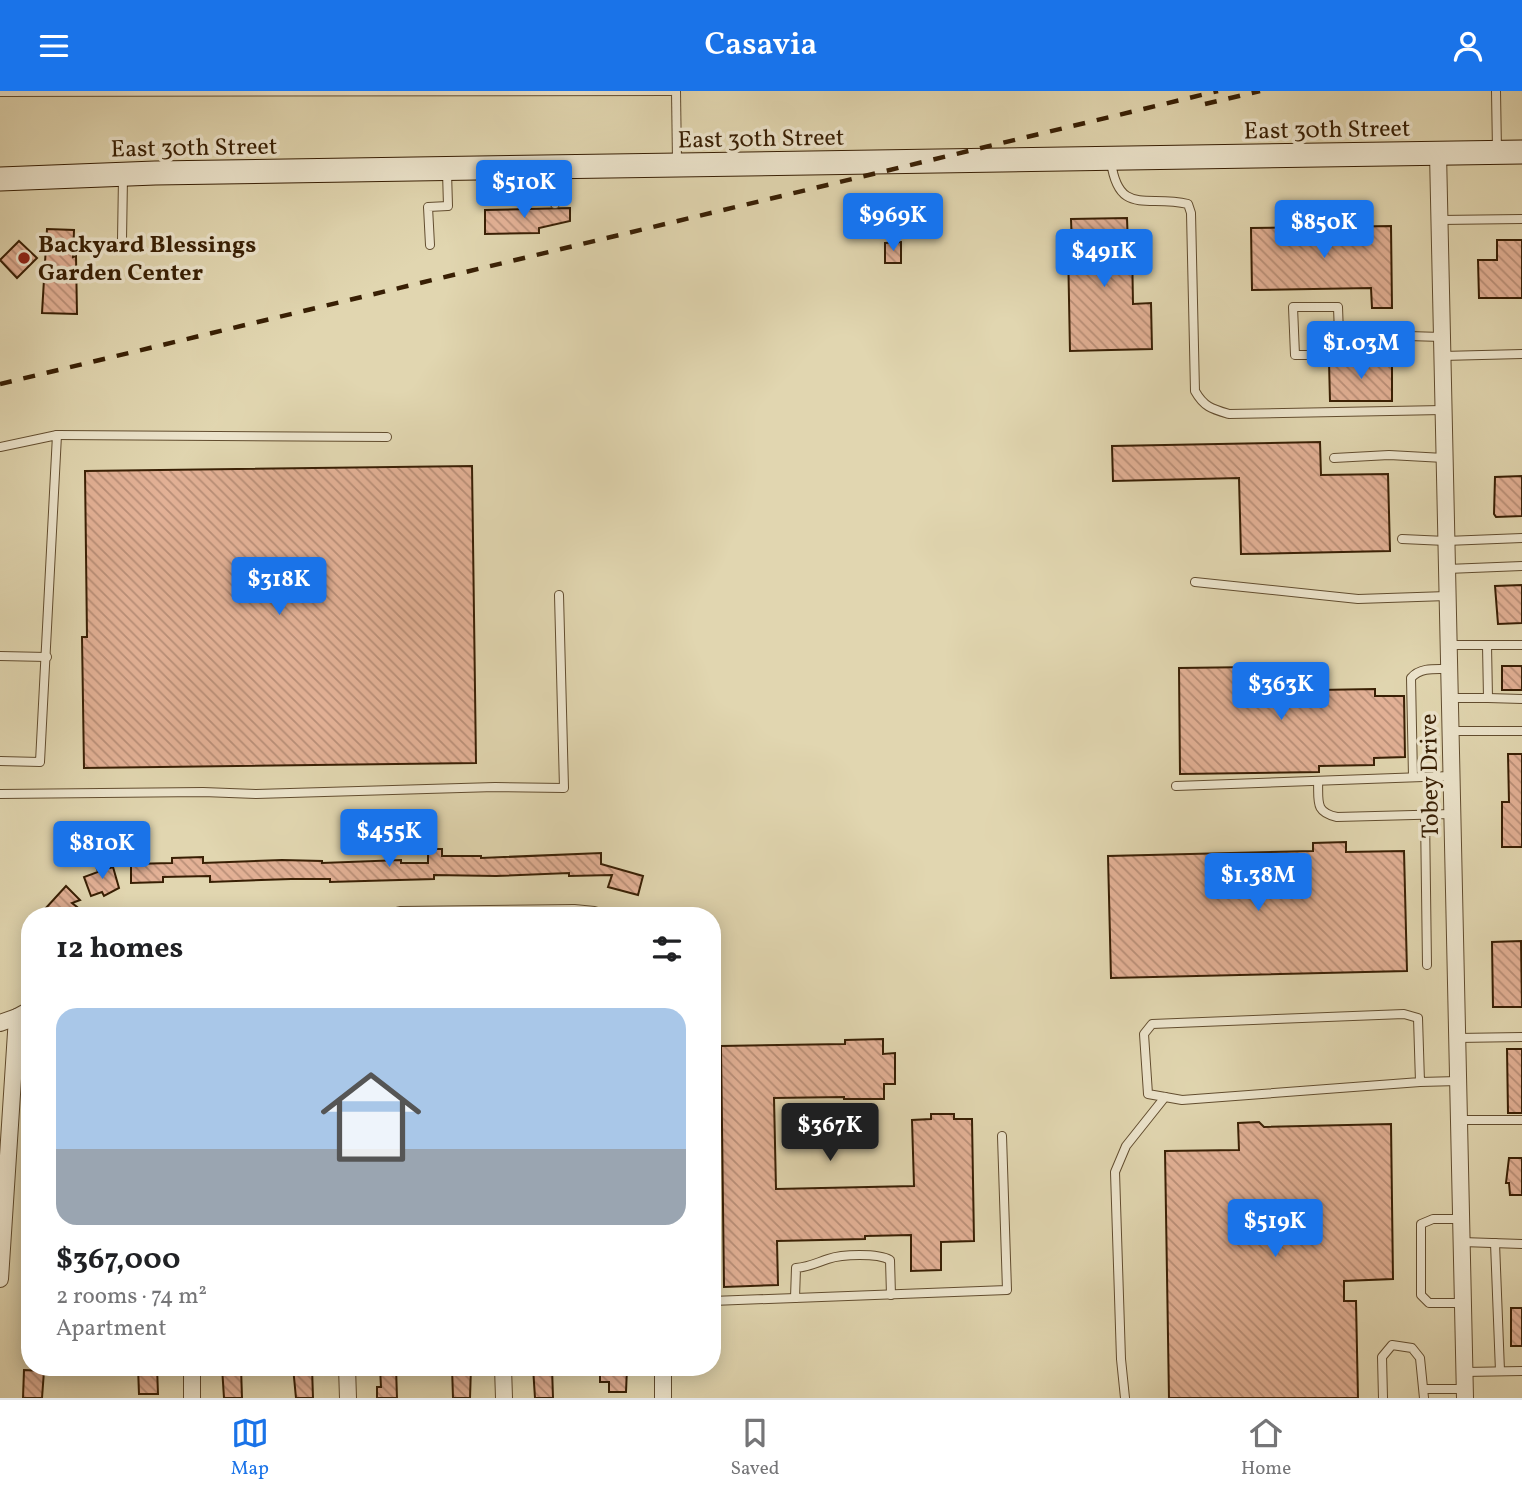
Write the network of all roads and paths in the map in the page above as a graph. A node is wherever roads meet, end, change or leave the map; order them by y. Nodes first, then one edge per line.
1 (606, 91) edge
2 (673, 91) edge
3 (1496, 91) edge
4 (0, 92) edge
5 (1497, 152) junction
6 (1522, 152) edge
7 (1438, 153) junction
8 (1110, 159) junction
9 (677, 166) junction
10 (554, 168) junction
11 (447, 169) junction
12 (123, 174) junction
13 (0, 179) edge
14 (555, 204) dead end
15 (1522, 219) edge
16 (1439, 220) junction
17 (122, 240) dead end
18 (430, 245) dead end
19 (1339, 334) junction
20 (1442, 337) junction
21 (1522, 354) edge
22 (1442, 356) junction
23 (1443, 410) junction
24 (57, 435) junction
25 (387, 437) dead end
26 (0, 447) edge
27 (1335, 458) dead end
28 (1444, 458) junction
29 (1522, 538) edge
30 (1402, 539) dead end
31 (1446, 541) junction
32 (1522, 566) edge
33 (1447, 569) junction
34 (1195, 582) dead end
35 (559, 595) dead end
36 (1447, 596) junction
37 (1448, 645) junction
38 (1487, 645) junction
39 (1522, 645) edge
40 (0, 656) edge
41 (47, 657) junction
42 (1449, 669) junction
43 (1450, 698) junction
44 (1488, 698) junction
45 (1522, 698) edge
46 (1450, 731) junction
47 (1522, 731) edge
48 (0, 761) edge
49 (1451, 776) junction
50 (1413, 777) junction
51 (1318, 781) junction
52 (1176, 786) dead end
53 (0, 794) edge
54 (1452, 814) junction
55 (1425, 815) junction
56 (1427, 965) dead end
57 (21, 1015) edge
58 (0, 1023) edge
59 (21, 1037) edge
60 (1522, 1037) edge
61 (1457, 1038) junction
62 (1458, 1081) junction
63 (1420, 1082) junction
64 (1165, 1097) junction
65 (1459, 1120) junction
66 (1522, 1120) edge
67 (1002, 1136) dead end
68 (1461, 1219) junction
69 (1462, 1241) junction
70 (1495, 1243) junction
71 (1522, 1244) edge
72 (0, 1279) edge
73 (891, 1295) junction
74 (795, 1298) junction
75 (721, 1301) edge
76 (1462, 1303) junction
77 (1500, 1371) junction
78 (1522, 1371) edge
79 (1464, 1372) junction
80 (192, 1376) edge
81 (347, 1376) edge
82 (503, 1376) edge
83 (663, 1376) edge
84 (1465, 1393) edge
85 (1424, 1394) edge
86 (192, 1398) edge
87 (348, 1398) edge
88 (504, 1398) edge
89 (663, 1398) edge
90 (1125, 1398) edge
91 (1382, 1398) edge

1 - 2 lane
1 - 4 lane
2 - 9 lane
3 - 5 lane
5 - 6 main road, East 30th Street
5 - 7 main road, East 30th Street
7 - 8 main road, East 30th Street
7 - 16 street, Tobey Drive
8 - 9 main road, East 30th Street
8 - 23 lane
9 - 10 main road, East 30th Street
10 - 11 main road, East 30th Street
10 - 14 lane
11 - 12 main road, East 30th Street
11 - 18 lane
12 - 13 main road, East 30th Street
12 - 17 lane
15 - 16 lane
16 - 20 street, Tobey Drive
19 - 19 lane
19 - 20 lane
20 - 22 street, Tobey Drive
21 - 22 lane
22 - 23 street, Tobey Drive
23 - 28 street, Tobey Drive
24 - 25 lane
24 - 26 lane
24 - 41 lane
27 - 28 lane
28 - 31 street, Tobey Drive
29 - 31 lane
30 - 31 lane
31 - 33 street, Tobey Drive
32 - 33 lane
33 - 36 street, Tobey Drive
34 - 36 lane
35 - 53 lane
36 - 37 street, Tobey Drive
37 - 38 lane
37 - 42 street, Tobey Drive
38 - 39 lane
38 - 44 lane
40 - 41 lane
41 - 48 lane
42 - 43 street, Tobey Drive
42 - 50 lane
43 - 44 lane
43 - 46 street, Tobey Drive
44 - 45 lane
46 - 47 lane
46 - 49 street, Tobey Drive
49 - 50 lane
49 - 54 street, Tobey Drive
50 - 51 lane
51 - 52 lane
51 - 55 lane
54 - 55 lane
54 - 61 street, Tobey Drive
55 - 56 lane
57 - 58 street
59 - 72 street
60 - 61 lane
61 - 62 street, Tobey Drive
62 - 63 lane
62 - 65 street, Tobey Drive
63 - 64 lane
63 - 64 lane
64 - 90 lane
65 - 66 lane
65 - 68 street, Tobey Drive
67 - 73 lane
68 - 69 street, Tobey Drive
68 - 76 lane
69 - 70 lane
69 - 76 street, Tobey Drive
70 - 71 lane
70 - 77 lane
73 - 74 lane
73 - 74 lane
74 - 75 lane
76 - 79 street, Tobey Drive
77 - 78 lane
77 - 79 lane
79 - 84 street, Tobey Drive
80 - 86 street
81 - 87 street
82 - 88 street
83 - 89 street
84 - 85 lane
85 - 91 lane

